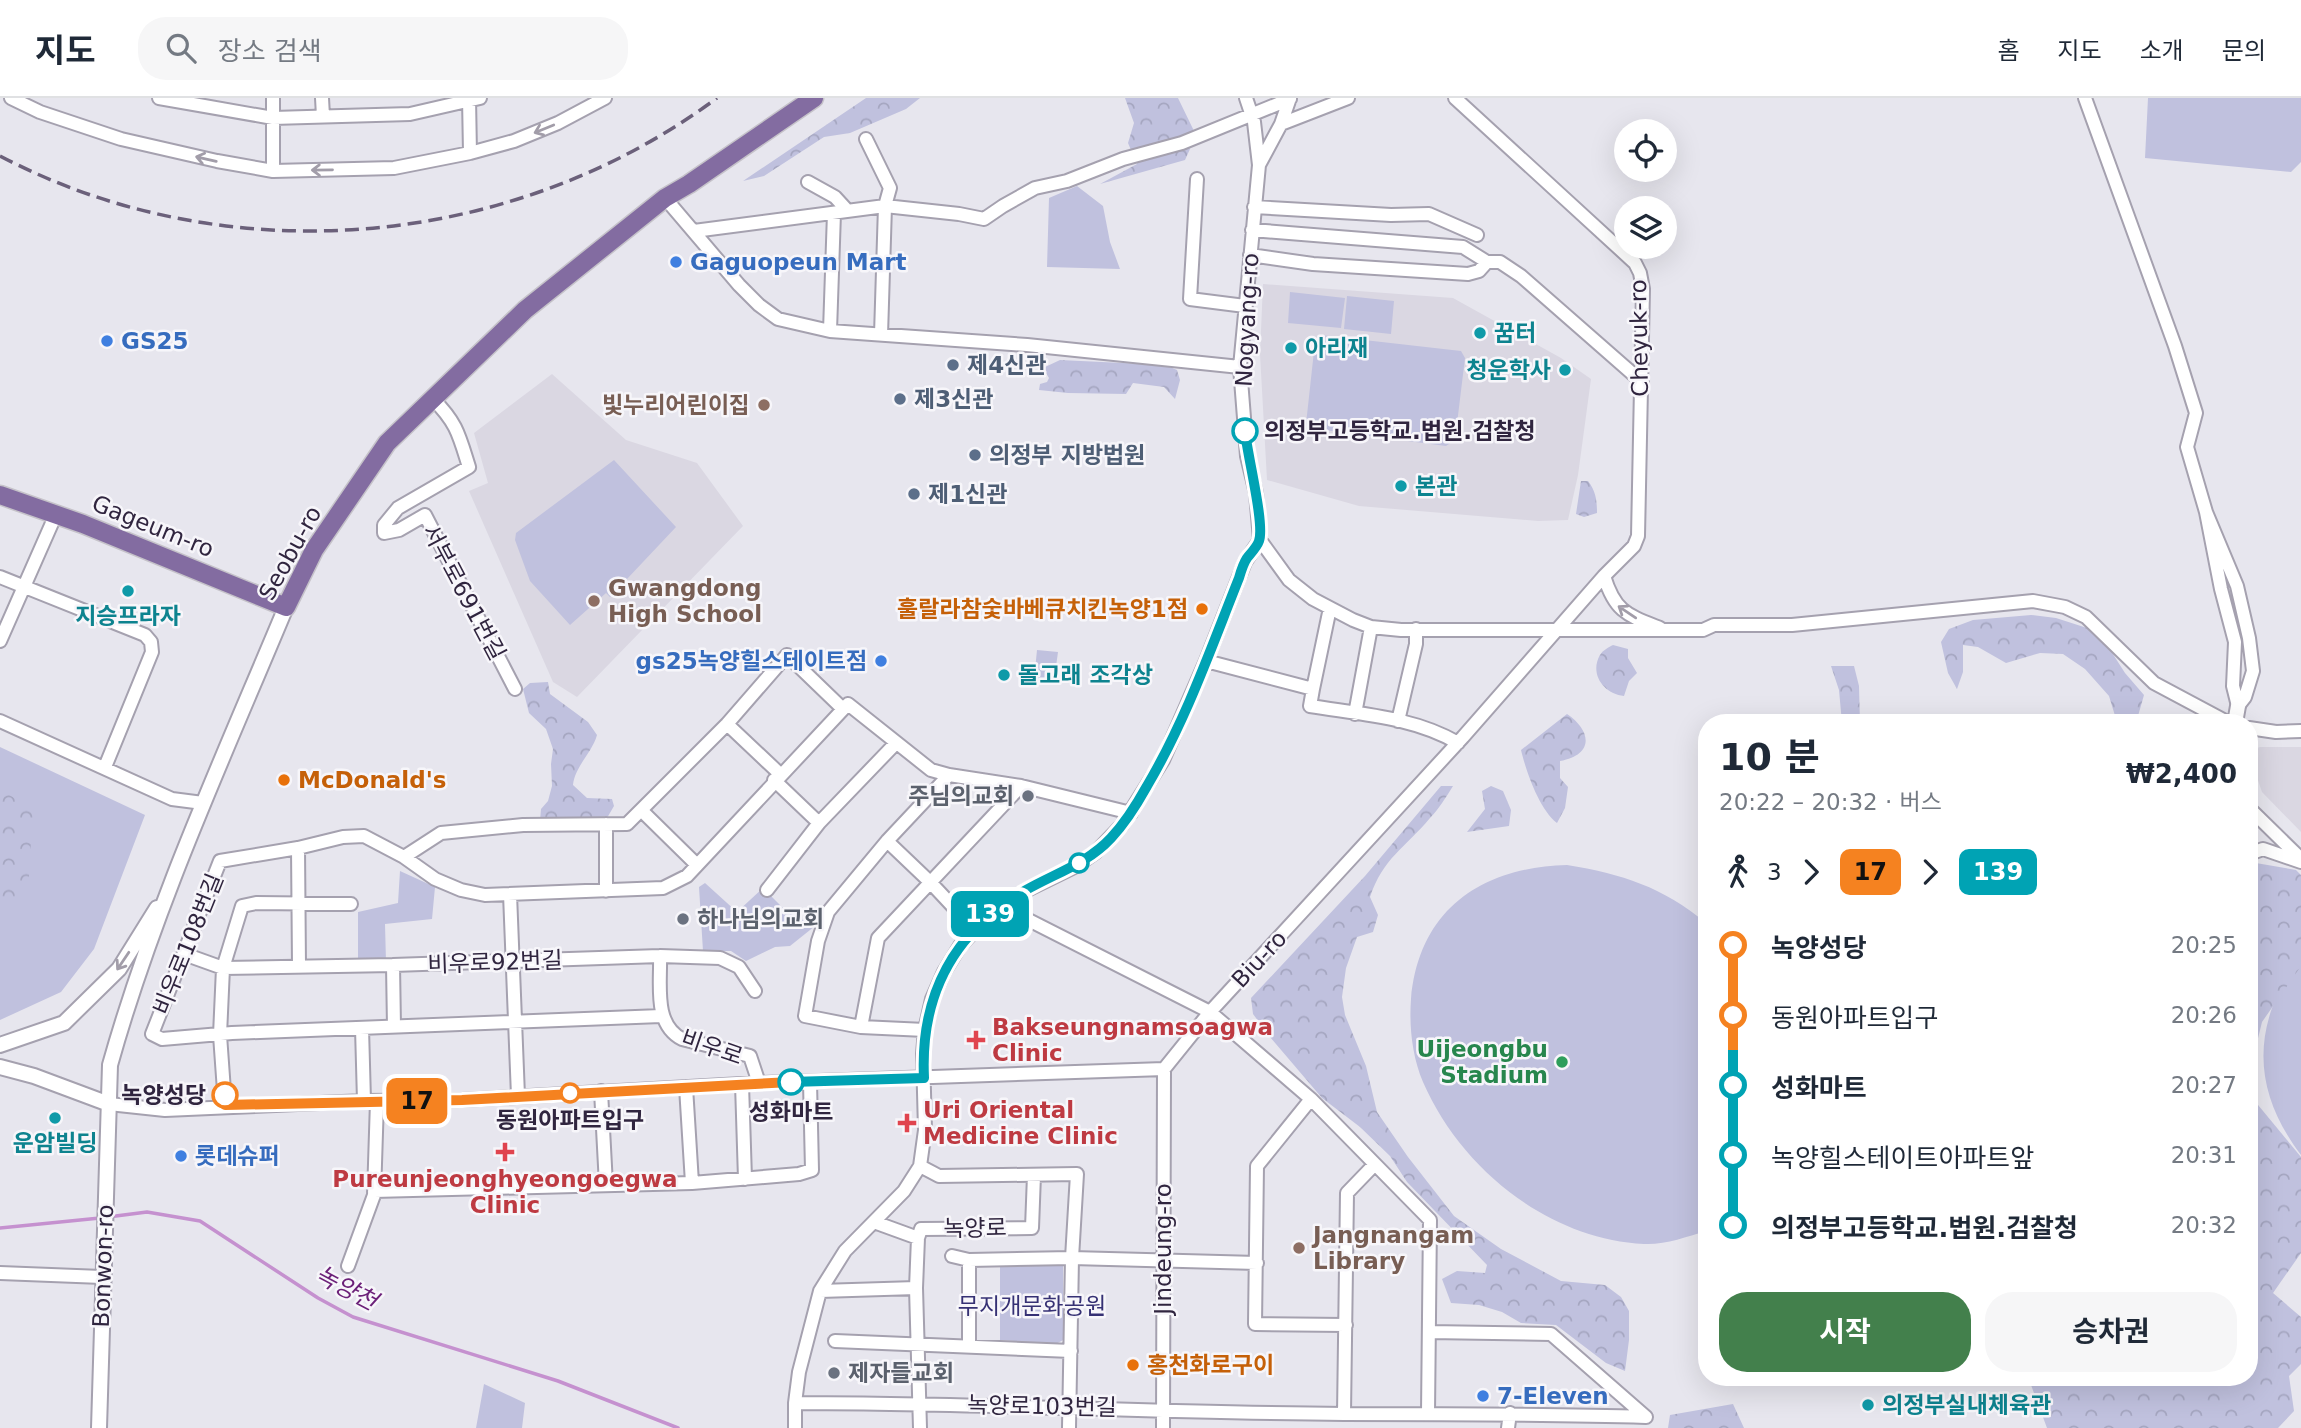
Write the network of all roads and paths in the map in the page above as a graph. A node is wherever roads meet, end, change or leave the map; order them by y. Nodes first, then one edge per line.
1 (11, 98) edge
2 (40, 98) edge
3 (159, 98) edge
4 (273, 98) edge
5 (322, 98) edge
6 (605, 98) edge
7 (814, 98) edge
8 (1246, 98) edge
9 (1290, 98) edge
10 (1348, 98) edge
11 (1455, 98) edge
12 (2085, 98) edge
13 (473, 99) edge
14 (40, 112) junction
15 (1252, 115) junction
16 (323, 116) junction
17 (273, 118) junction
18 (1281, 124) junction
19 (866, 139) dead end
20 (470, 153) junction
21 (1259, 165) junction
22 (273, 171) junction
23 (1197, 179) dead end
24 (808, 182) dead end
25 (665, 198) junction
26 (885, 206) junction
27 (1254, 207) junction
28 (840, 211) junction
29 (1252, 230) junction
30 (694, 231) junction
31 (1477, 235) dead end
32 (1250, 256) junction
33 (1487, 262) junction
34 (1245, 306) junction
35 (830, 331) junction
36 (881, 335) junction
37 (1240, 367) junction
38 (1642, 383) junction
39 (433, 399) junction
40 (0, 495) edge
41 (2206, 512) junction
42 (56, 514) junction
43 (1260, 540) junction
44 (1604, 576) junction
45 (0, 577) edge
46 (24, 586) junction
47 (286, 607) junction
48 (1330, 608) junction
49 (1371, 627) junction
50 (1416, 629) junction
51 (1559, 629) junction
52 (1666, 631) junction
53 (0, 641) edge
54 (1206, 662) junction
55 (515, 689) dead end
56 (1313, 689) junction
57 (2238, 706) junction
58 (843, 709) junction
59 (1355, 714) junction
60 (2212, 714) edge
61 (2237, 714) edge
62 (0, 721) edge
63 (1398, 721) junction
64 (727, 724) junction
65 (2258, 729) edge
66 (2301, 730) edge
67 (1458, 743) junction
68 (895, 744) junction
69 (105, 767) junction
70 (949, 775) junction
71 (777, 777) junction
72 (1021, 786) junction
73 (203, 803) junction
74 (641, 810) junction
75 (1131, 813) junction
76 (2258, 817) edge
77 (819, 823) junction
78 (606, 824) junction
79 (887, 841) junction
80 (298, 848) junction
81 (2258, 851) edge
82 (404, 857) junction
83 (2301, 860) edge
84 (697, 864) junction
85 (930, 882) junction
86 (173, 883) junction
87 (767, 890) dead end
88 (606, 891) junction
89 (510, 894) junction
90 (299, 904) junction
91 (351, 904) dead end
92 (1001, 906) junction
93 (974, 929) junction
94 (184, 954) junction
95 (660, 956) junction
96 (512, 961) junction
97 (393, 965) junction
98 (299, 966) junction
99 (223, 968) junction
100 (755, 991) dead end
101 (1210, 1012) junction
102 (661, 1016) junction
103 (514, 1021) junction
104 (394, 1027) junction
105 (861, 1027) junction
106 (362, 1028) junction
107 (925, 1030) junction
108 (220, 1035) junction
109 (0, 1045) edge
110 (0, 1067) edge
111 (1164, 1069) junction
112 (924, 1078) junction
113 (810, 1082) junction
114 (759, 1083) junction
115 (742, 1084) junction
116 (686, 1087) junction
117 (601, 1091) junction
118 (518, 1096) junction
119 (1311, 1099) junction
120 (370, 1101) junction
121 (109, 1104) junction
122 (225, 1105) junction
123 (1374, 1165) junction
124 (920, 1166) junction
125 (1034, 1175) junction
126 (745, 1179) junction
127 (692, 1183) junction
128 (606, 1185) junction
129 (374, 1188) junction
130 (874, 1222) junction
131 (918, 1238) junction
132 (952, 1256) dead end
133 (1072, 1258) junction
134 (969, 1260) junction
135 (1163, 1262) junction
136 (1257, 1263) junction
137 (348, 1266) dead end
138 (0, 1273) edge
139 (102, 1277) junction
140 (916, 1288) junction
141 (820, 1291) junction
142 (1346, 1325) junction
143 (1429, 1332) junction
144 (835, 1341) dead end
145 (919, 1346) junction
146 (969, 1348) junction
147 (1071, 1351) junction
148 (795, 1403) junction
149 (920, 1403) junction
150 (1070, 1407) junction
151 (1164, 1409) junction
152 (1429, 1413) junction
153 (1510, 1413) junction
154 (1344, 1414) junction
155 (99, 1428) edge
156 (795, 1428) edge
157 (920, 1428) edge
158 (1069, 1428) edge
159 (1163, 1428) edge
160 (1508, 1428) edge

1 - 14 street
2 - 14 street
3 - 17 street
4 - 17 street
5 - 16 street
6 -> 20 street
7 - 25 main road, Seobu-ro
8 - 15 street, Nogyang-ro
9 - 15 street
9 - 18 street
10 - 18 street
11 - 38 street, Cheyuk-ro
12 - 41 street
13 - 16 street
13 - 20 street
22 -> 14 street
15 - 21 street, Nogyang-ro
15 - 26 street
16 - 17 street
17 - 22 street
18 - 21 street
19 - 26 street
20 -> 22 street
21 - 27 street, Nogyang-ro
23 - 34 street
24 - 28 street
25 - 30 street
25 - 39 main road, Seobu-ro
26 - 28 street
26 - 36 street
27 - 29 street, Nogyang-ro
27 - 31 street
28 - 30 street
28 - 35 street
29 - 32 street, Nogyang-ro
29 - 33 street
30 - 35 street
32 - 33 street
32 - 34 street, Nogyang-ro
33 - 38 street
34 - 37 street, Nogyang-ro
35 - 36 street
36 - 37 street
37 - 43 street, Nogyang-ro
38 - 44 street, Cheyuk-ro
39 - 47 main road, Seobu-ro
39 - 55 street, 서부로691번길
40 - 42 main road, Gageum-ro
41 - 57 street
41 - 57 street
42 - 46 street
42 - 47 main road, Gageum-ro
43 - 48 street
43 - 54 street
44 - 51 street, Cheyuk-ro
52 -> 44 street
45 - 46 street
46 - 53 street
46 - 69 street
47 - 73 street, Seobu-ro
48 - 49 street
48 - 56 street
49 - 50 street
49 - 59 street
50 - 51 street
50 - 63 street
51 - 52 street
51 - 67 street, Biu-ro
52 - 60 street
54 - 56 street
54 - 75 street
56 - 59 street
57 - 61 street
58 - 64 street
58 - 68 street
58 - 71 street, 비우로108번길
59 - 63 street
62 - 69 street
63 - 67 street
64 - 71 street
64 - 74 street
65 - 66 street
67 - 101 street, Biu-ro
68 - 70 street
68 - 77 street
69 - 73 street
70 - 72 street
70 - 79 street
71 - 77 street
71 - 84 street, 비우로108번길
72 - 75 street
72 - 85 street
73 - 86 street, Seobu-ro
74 - 78 street
74 - 84 street
75 - 92 street
76 - 83 street
77 - 87 street
78 - 82 street
78 - 88 street
79 - 85 street
79 - 105 street
80 - 82 street, 비우로108번길
80 - 90 street
80 - 94 street, 비우로108번길
81 - 83 street
82 - 89 street, 비우로108번길
84 - 88 street, 비우로108번길
85 - 93 street
85 - 105 street
86 -> 109 street
86 - 121 street, Seobu-ro
88 - 89 street, 비우로108번길
89 - 96 street
90 - 91 street, 비우로108번길
90 - 98 street
90 - 99 street, 비우로108번길
92 - 93 street
92 - 101 street
93 - 107 street
94 - 99 street
94 - 108 street, 비우로108번길
95 - 96 street, 비우로92번길
95 - 100 street
95 - 102 street, 비우로
96 - 97 street, 비우로92번길
96 - 103 street
97 - 98 street, 비우로92번길
97 - 104 street
98 - 99 street, 비우로92번길
99 - 108 street, 비우로108번길
101 - 111 street, Biu-ro
101 - 119 street
102 - 103 street
102 - 114 street, 비우로
103 - 104 street
103 - 118 street
104 - 106 street
105 - 107 street
106 - 108 street
106 - 120 street
107 - 112 street
108 - 122 street, 비우로108번길
110 - 121 street
111 - 112 street
111 - 135 street, Jindeung-ro
112 - 113 street
112 - 124 street
113 - 114 street
113 - 126 street
114 - 115 street
115 - 116 street
115 - 126 street
116 - 117 street
116 - 127 street
117 - 118 street
117 - 128 street
118 - 120 street
119 - 123 street
119 - 136 street
120 - 122 street
120 - 129 street
121 - 122 street
121 - 139 street, Bonwon-ro
123 - 142 street
123 - 143 street
124 - 125 street
124 - 130 street
125 - 131 street, 녹양로
125 - 133 street
126 - 127 street
127 - 128 street
128 - 129 street
129 - 137 street
130 - 131 street, 녹양로
130 - 141 street
131 - 140 street
132 - 134 street
133 - 134 street
133 - 135 street
133 - 147 street
134 - 146 street
135 - 136 street
135 - 151 street, Jindeung-ro
136 - 142 street
138 - 139 street
139 - 155 street, Bonwon-ro
140 - 141 street
140 - 145 street
141 - 148 street
142 - 154 street
143 - 152 street
143 - 153 street, 녹양로103번길
144 - 145 street
145 - 146 street
145 - 149 street
146 - 147 street
147 - 150 street
148 - 149 street, 녹양로103번길
148 - 156 street
149 - 150 street, 녹양로103번길
149 - 157 street
150 - 151 street, 녹양로103번길
150 - 158 street
151 - 154 street, 녹양로103번길
151 - 159 street, Jindeung-ro
152 - 153 street, 녹양로103번길
152 - 154 street, 녹양로103번길
153 - 160 street

